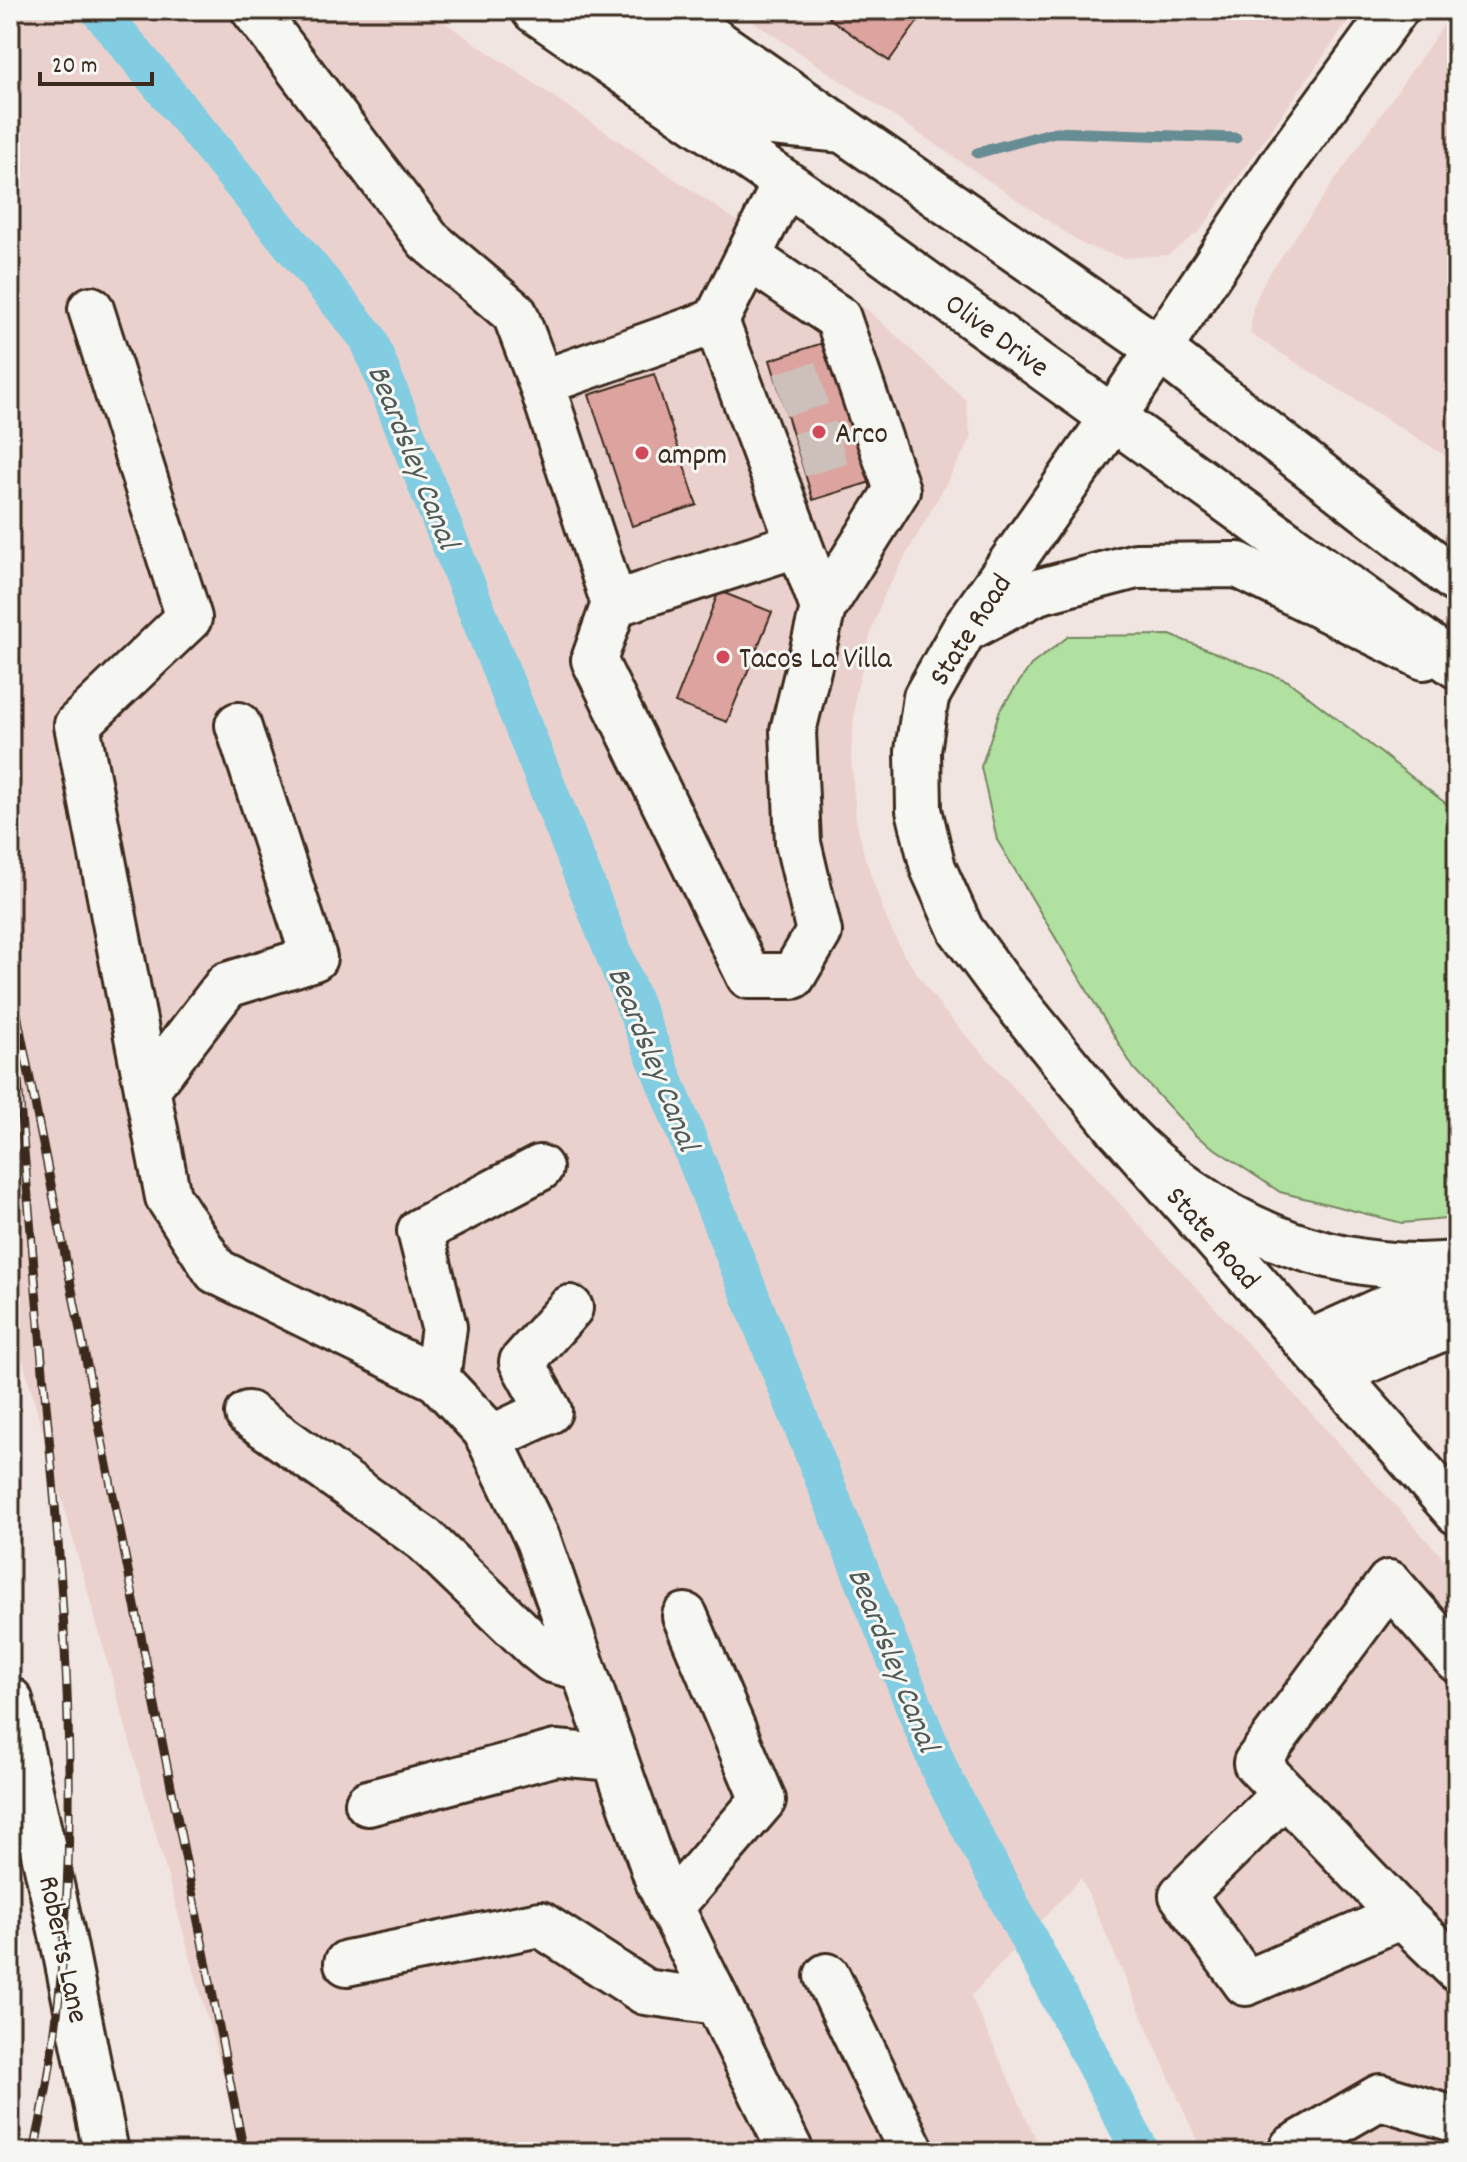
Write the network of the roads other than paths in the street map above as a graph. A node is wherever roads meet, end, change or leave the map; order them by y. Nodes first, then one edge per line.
1 (254, 10) edge
2 (534, 10) edge
3 (607, 10) edge
4 (670, 10) edge
5 (1395, 10) edge
6 (845, 130) junction
7 (785, 183) junction
8 (748, 257) junction
9 (91, 309) dead end
10 (716, 321) junction
11 (1159, 349) junction
12 (541, 383) junction
13 (1112, 419) junction
14 (799, 544) junction
15 (1457, 581) edge
16 (614, 604) junction
17 (823, 608) junction
18 (964, 630) junction
19 (1457, 666) edge
20 (1457, 674) edge
21 (238, 725) dead end
22 (147, 1089) junction
23 (1119, 1129) junction
24 (540, 1168) dead end
25 (1457, 1264) edge
26 (1457, 1276) edge
27 (570, 1308) dead end
28 (1457, 1322) edge
29 (1322, 1358) junction
30 (437, 1379) junction
31 (248, 1414) dead end
32 (489, 1439) junction
33 (1457, 1512) edge
34 (685, 1616) dead end
35 (1457, 1660) edge
36 (583, 1668) junction
37 (10, 1700) edge
38 (16, 1752) edge
39 (615, 1758) junction
40 (1285, 1793) junction
41 (368, 1803) dead end
42 (670, 1908) junction
43 (1402, 1916) junction
44 (1453, 1956) edge
45 (347, 1963) dead end
46 (827, 1976) dead end
47 (717, 2002) junction
48 (1457, 2120) edge
49 (1292, 2148) dead end
50 (106, 2152) edge
51 (788, 2152) edge
52 (912, 2152) edge

1 - 12 main road
2 - 7 main road, Olive Drive
3 - 6 main road
4 - 6 main road
5 - 11 main road, State Road
6 - 11 main road
7 - 8 main road
7 - 13 main road, Olive Drive
8 - 10 main road
8 - 17 main road
9 - 22 main road
10 - 12 main road
10 - 14 main road
11 - 13 main road, State Road
11 - 15 main road
12 - 16 main road
13 - 18 main road, State Road
13 - 19 main road, Olive Drive
14 - 16 main road
14 - 17 main road
16 - 17 main road
18 - 20 main road
18 - 23 main road, State Road
21 - 22 main road
22 - 30 main road
23 - 25 main road
23 - 29 main road, State Road
24 - 30 main road
26 - 29 main road
27 - 32 main road
28 - 29 main road
29 - 33 main road, State Road
30 - 32 main road
31 - 36 main road
32 - 36 main road
34 - 42 main road
35 - 40 main road
36 - 39 main road
37 - 38 main road, Roberts Lane
38 - 50 main road, Roberts Lane
39 - 41 main road
39 - 42 main road
40 - 43 main road
40 - 43 main road
42 - 47 main road
43 - 44 main road
45 - 47 main road
46 - 52 main road
47 - 51 main road
48 - 49 main road

